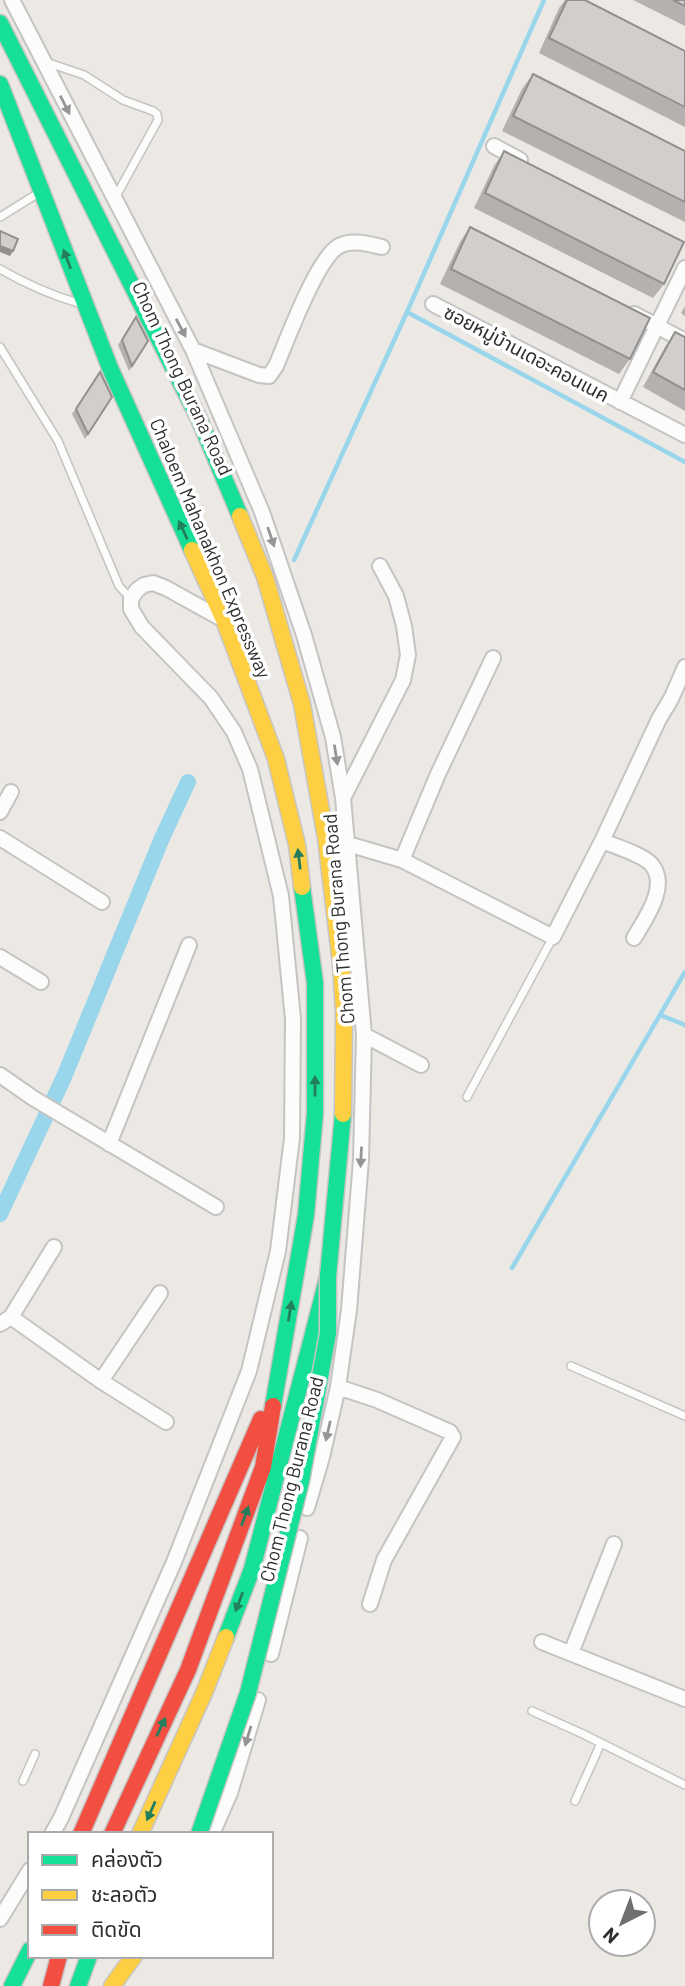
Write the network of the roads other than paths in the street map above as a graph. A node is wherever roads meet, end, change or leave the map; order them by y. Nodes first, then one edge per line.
1 (12, 0) edge
2 (0, 11) edge
3 (0, 23) edge
4 (43, 60) junction
5 (0, 84) edge
6 (494, 146) dead end
7 (530, 165) edge
8 (41, 191) junction
9 (114, 200) junction
10 (0, 217) edge
11 (382, 247) dead end
12 (685, 268) edge
13 (0, 269) edge
14 (433, 304) dead end
15 (85, 305) junction
16 (621, 307) edge
17 (657, 326) junction
18 (685, 341) edge
19 (0, 347) edge
20 (193, 350) junction
21 (620, 402) junction
22 (685, 435) edge
23 (380, 566) dead end
24 (131, 599) junction
25 (224, 621) junction
26 (493, 658) dead end
27 (685, 667) edge
28 (11, 792) dead end
29 (343, 799) junction
30 (0, 812) edge
31 (0, 838) edge
32 (602, 841) junction
33 (348, 844) junction
34 (402, 860) junction
35 (102, 902) dead end
36 (552, 937) junction
37 (634, 938) dead end
38 (189, 946) dead end
39 (0, 957) edge
40 (41, 982) dead end
41 (365, 1035) junction
42 (421, 1065) dead end
43 (0, 1075) edge
44 (467, 1097) dead end
45 (109, 1144) junction
46 (216, 1208) dead end
47 (54, 1247) dead end
48 (328, 1276) junction
49 (160, 1293) dead end
50 (6, 1320) edge
51 (571, 1366) dead end
52 (279, 1379) junction
53 (101, 1381) junction
54 (338, 1387) junction
55 (685, 1416) edge
56 (166, 1422) dead end
57 (614, 1544) dead end
58 (370, 1604) dead end
59 (542, 1642) dead end
60 (571, 1653) junction
61 (685, 1699) edge
62 (532, 1711) dead end
63 (601, 1743) junction
64 (35, 1754) dead end
65 (23, 1781) dead end
66 (685, 1785) edge
67 (575, 1801) dead end
68 (52, 1832) edge
69 (82, 1832) edge
70 (113, 1832) edge
71 (142, 1832) edge
72 (194, 1832) edge
73 (200, 1832) edge
74 (213, 1832) edge
75 (28, 1873) edge
76 (0, 1919) edge
77 (28, 1954) edge
78 (58, 1958) edge
79 (88, 1958) edge
80 (127, 1958) edge
81 (132, 1958) edge
82 (145, 1958) edge
83 (12, 1986) edge
84 (51, 1986) edge
85 (78, 1986) edge
86 (111, 1986) edge
87 (126, 1986) edge

1 - 4 street, Chom Thong Burana Road
2 - 72 street, Chom Thong Burana Road
3 - 48 highway, Chaloem Mahanakhon Expressway
4 -> 9 street, Chom Thong Burana Road
4 - 9 lane
5 - 8 highway, Chaloem Mahanakhon Expressway
6 - 7 street
8 - 10 lane
15 -> 8 highway, Chaloem Mahanakhon Expressway
9 -> 20 street, Chom Thong Burana Road
11 - 20 street
12 - 17 street, ซอยหมู่บ้านเดอะคอนเนค
13 - 15 lane
14 - 21 street, ซอยหมู่บ้านเดอะคอนเนค
25 -> 15 highway, Chaloem Mahanakhon Expressway
16 - 17 street
17 - 18 street
17 - 21 street, ซอยหมู่บ้านเดอะคอนเนค
19 - 24 lane
20 -> 29 street, Chom Thong Burana Road
21 - 22 street, ซอยหมู่บ้านเดอะคอนเนค
23 - 29 street
24 - 25 street
24 - 68 street
52 -> 25 highway, Chaloem Mahanakhon Expressway
26 - 34 street
27 - 32 street
28 - 30 street
29 - 33 street, Chom Thong Burana Road
31 - 35 street
32 - 36 street
32 - 37 street
33 - 34 street
33 - 41 street, Chom Thong Burana Road
34 - 36 street
36 - 44 lane
38 - 45 street
39 - 40 street
41 - 42 street
41 -> 54 street, Chom Thong Burana Road
43 - 45 street
45 - 46 street
47 - 50 street
48 -> 71 highway, bridge
48 - 73 highway, bridge
49 - 53 street
50 - 53 street
51 - 55 lane
52 - 69 highway
70 -> 52 highway
53 - 56 street
54 - 58 street
54 -> 74 street, Chom Thong Burana Road
57 - 60 street
59 - 60 street
60 - 61 street
62 - 63 lane
63 - 66 lane
63 - 67 lane
64 - 65 lane
75 - 76 street
77 - 83 highway
78 - 84 highway
79 - 85 highway
80 - 86 street
81 - 86 highway
82 - 87 street

